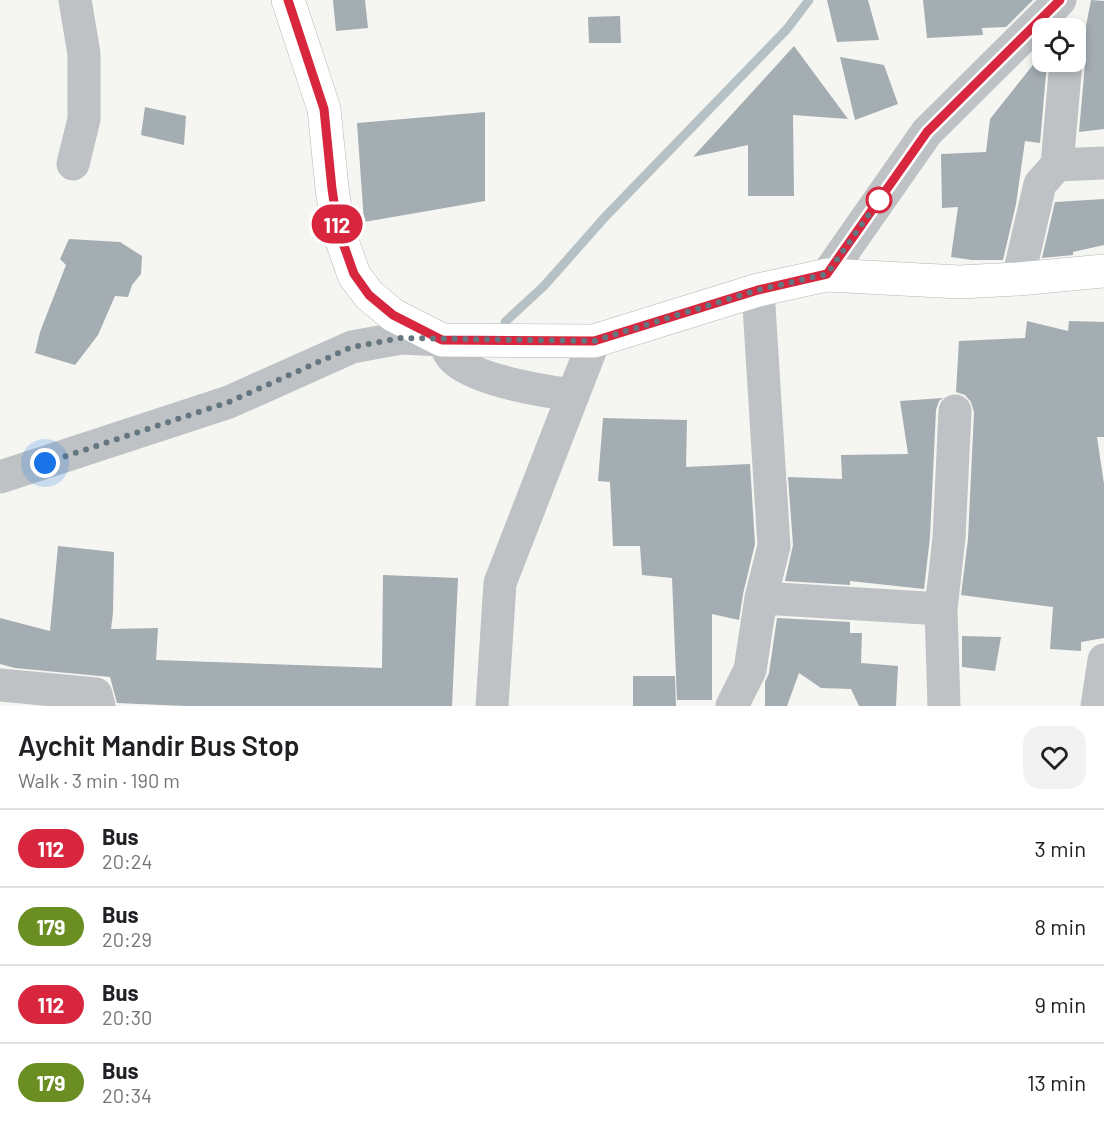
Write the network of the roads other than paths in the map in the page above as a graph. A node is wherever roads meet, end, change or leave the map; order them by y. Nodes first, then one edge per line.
1 (75, 0) edge
2 (288, 0) edge
3 (1060, 0) edge
4 (1072, 0) edge
5 (1070, 18) edge
6 (1065, 72) edge
7 (73, 164) dead end
8 (1104, 164) edge
9 (1057, 165) junction
10 (1104, 271) edge
11 (827, 274) junction
12 (1018, 279) junction
13 (758, 290) junction
14 (442, 340) junction
15 (594, 341) junction
16 (573, 395) junction
17 (955, 411) dead end
18 (0, 477) edge
19 (761, 598) junction
20 (941, 609) junction
21 (1104, 660) edge
22 (0, 685) edge
23 (99, 706) edge
24 (492, 706) edge
25 (732, 706) edge
26 (944, 706) edge
27 (1097, 706) edge

1 - 7 street
2 - 14 main road
3 - 11 street
4 - 5 street
6 - 9 street
8 - 9 street
9 - 12 street
10 - 12 main road
11 - 12 main road
11 - 13 main road
13 - 15 main road
13 - 19 street
14 - 15 main road
14 - 16 street
14 - 18 street
15 - 16 street
16 - 24 street
17 - 20 street
19 - 20 street
19 - 25 street
20 - 26 street
21 - 27 street
22 - 23 street

